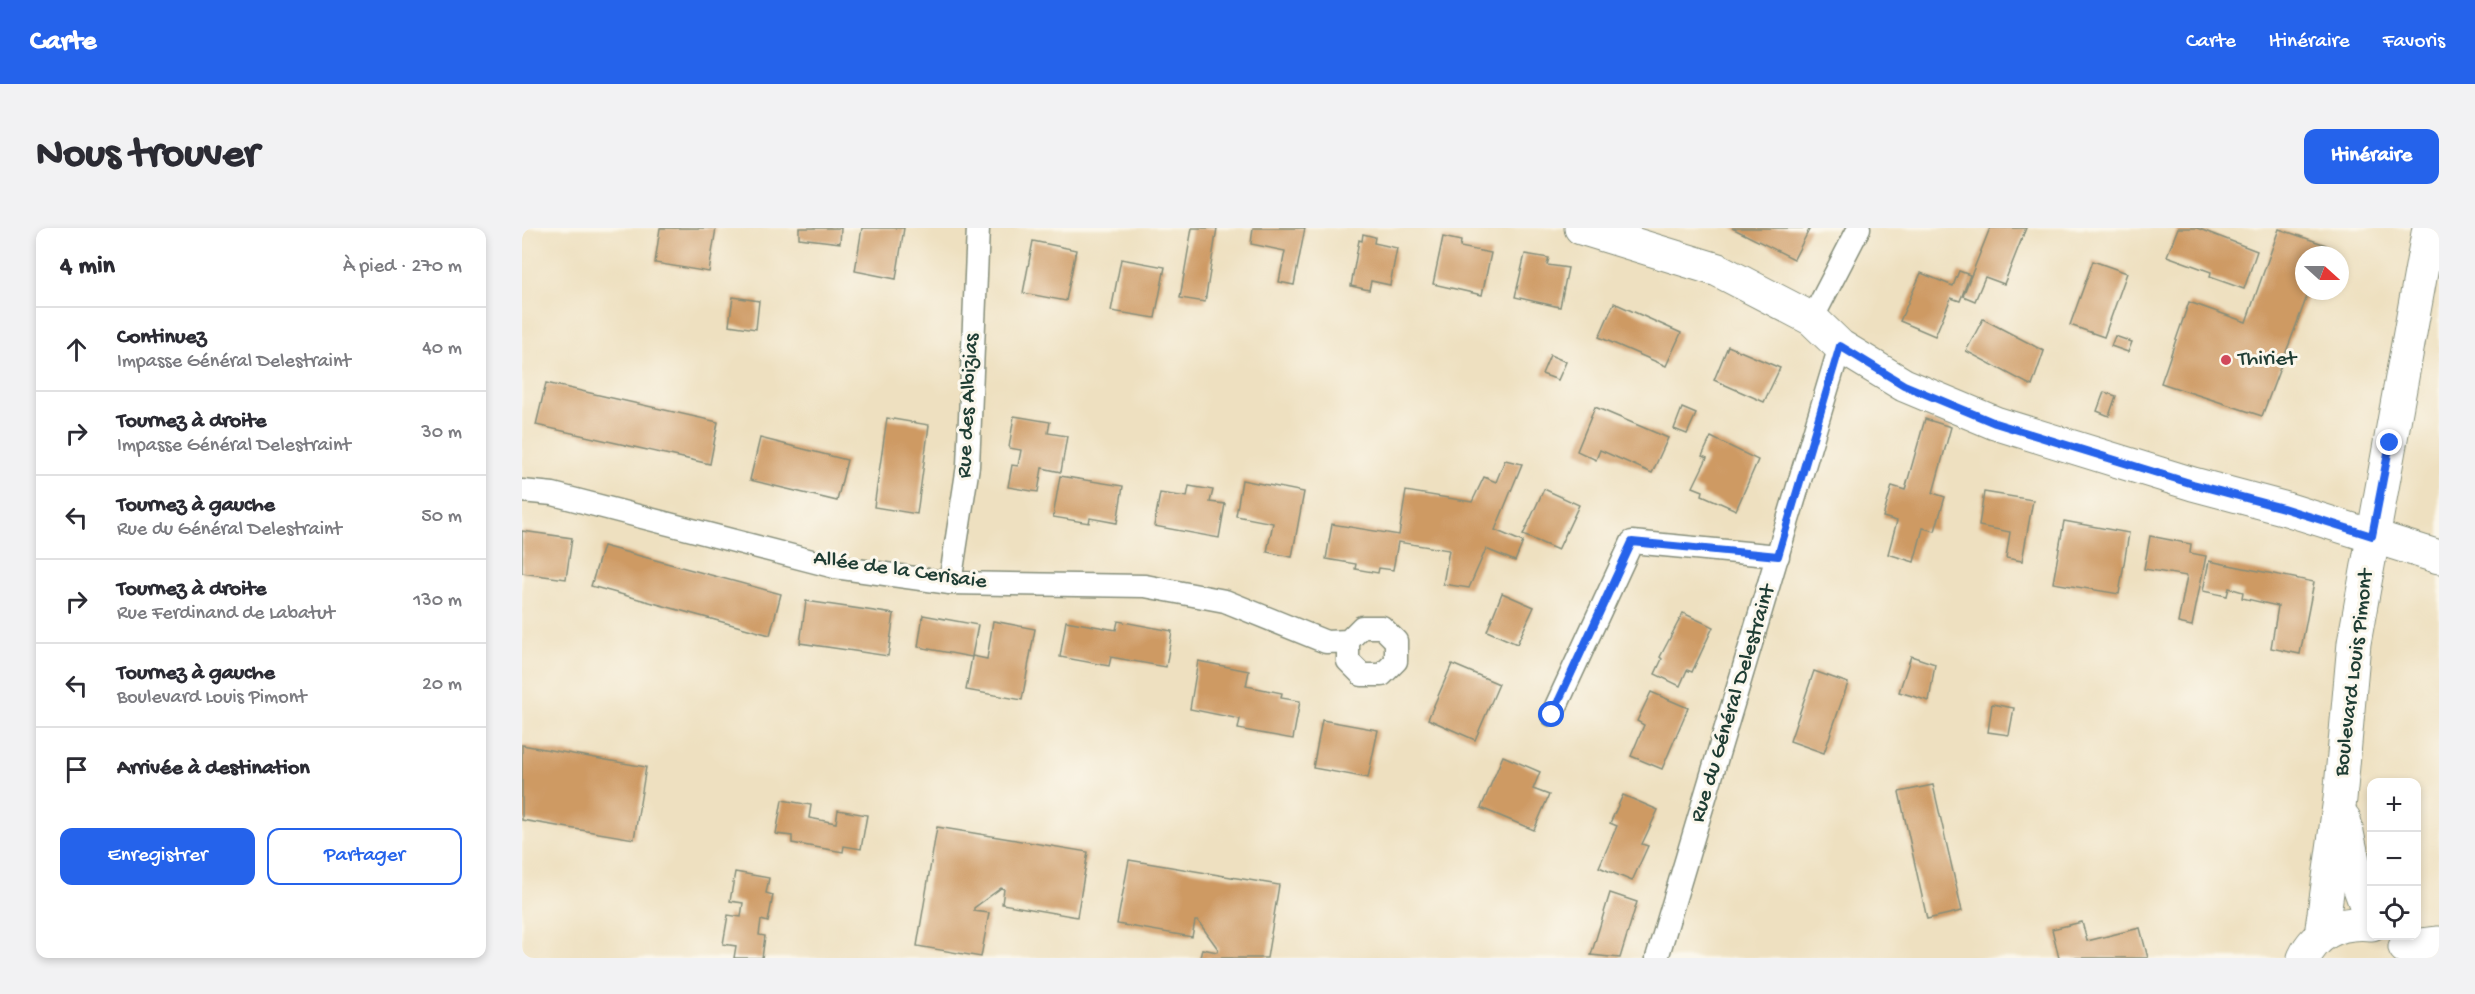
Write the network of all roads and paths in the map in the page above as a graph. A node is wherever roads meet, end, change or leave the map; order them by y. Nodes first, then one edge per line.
1 (978, 228) edge
2 (1581, 228) edge
3 (1859, 228) edge
4 (2429, 228) edge
5 (1812, 320) junction
6 (1840, 346) junction
7 (522, 491) edge
8 (2372, 536) junction
9 (1778, 556) junction
10 (2439, 557) edge
11 (950, 583) junction
12 (1348, 641) dead end
13 (1552, 715) dead end
14 (2340, 799) junction
15 (2367, 909) edge
16 (2367, 923) edge
17 (2439, 943) edge
18 (2313, 946) edge
19 (2402, 947) edge
20 (1657, 958) edge

1 - 11 street, Rue des Albizias
2 - 5 main road
3 - 5 street
4 - 8 main road, Boulevard Louis Pimont
5 - 6 main road
6 - 8 main road
6 - 9 street, Rue du Général Delestraint
7 - 11 street, Allée de la Cerisaie
8 - 10 main road
8 - 14 main road, Boulevard Louis Pimont
9 - 13 street
9 - 20 street, Rue du Général Delestraint
11 - 12 street, Allée de la Cerisaie
14 - 15 main road, Boulevard Louis Pimont
14 - 18 main road, Boulevard Louis Pimont
16 - 18 main road
17 - 19 main road

